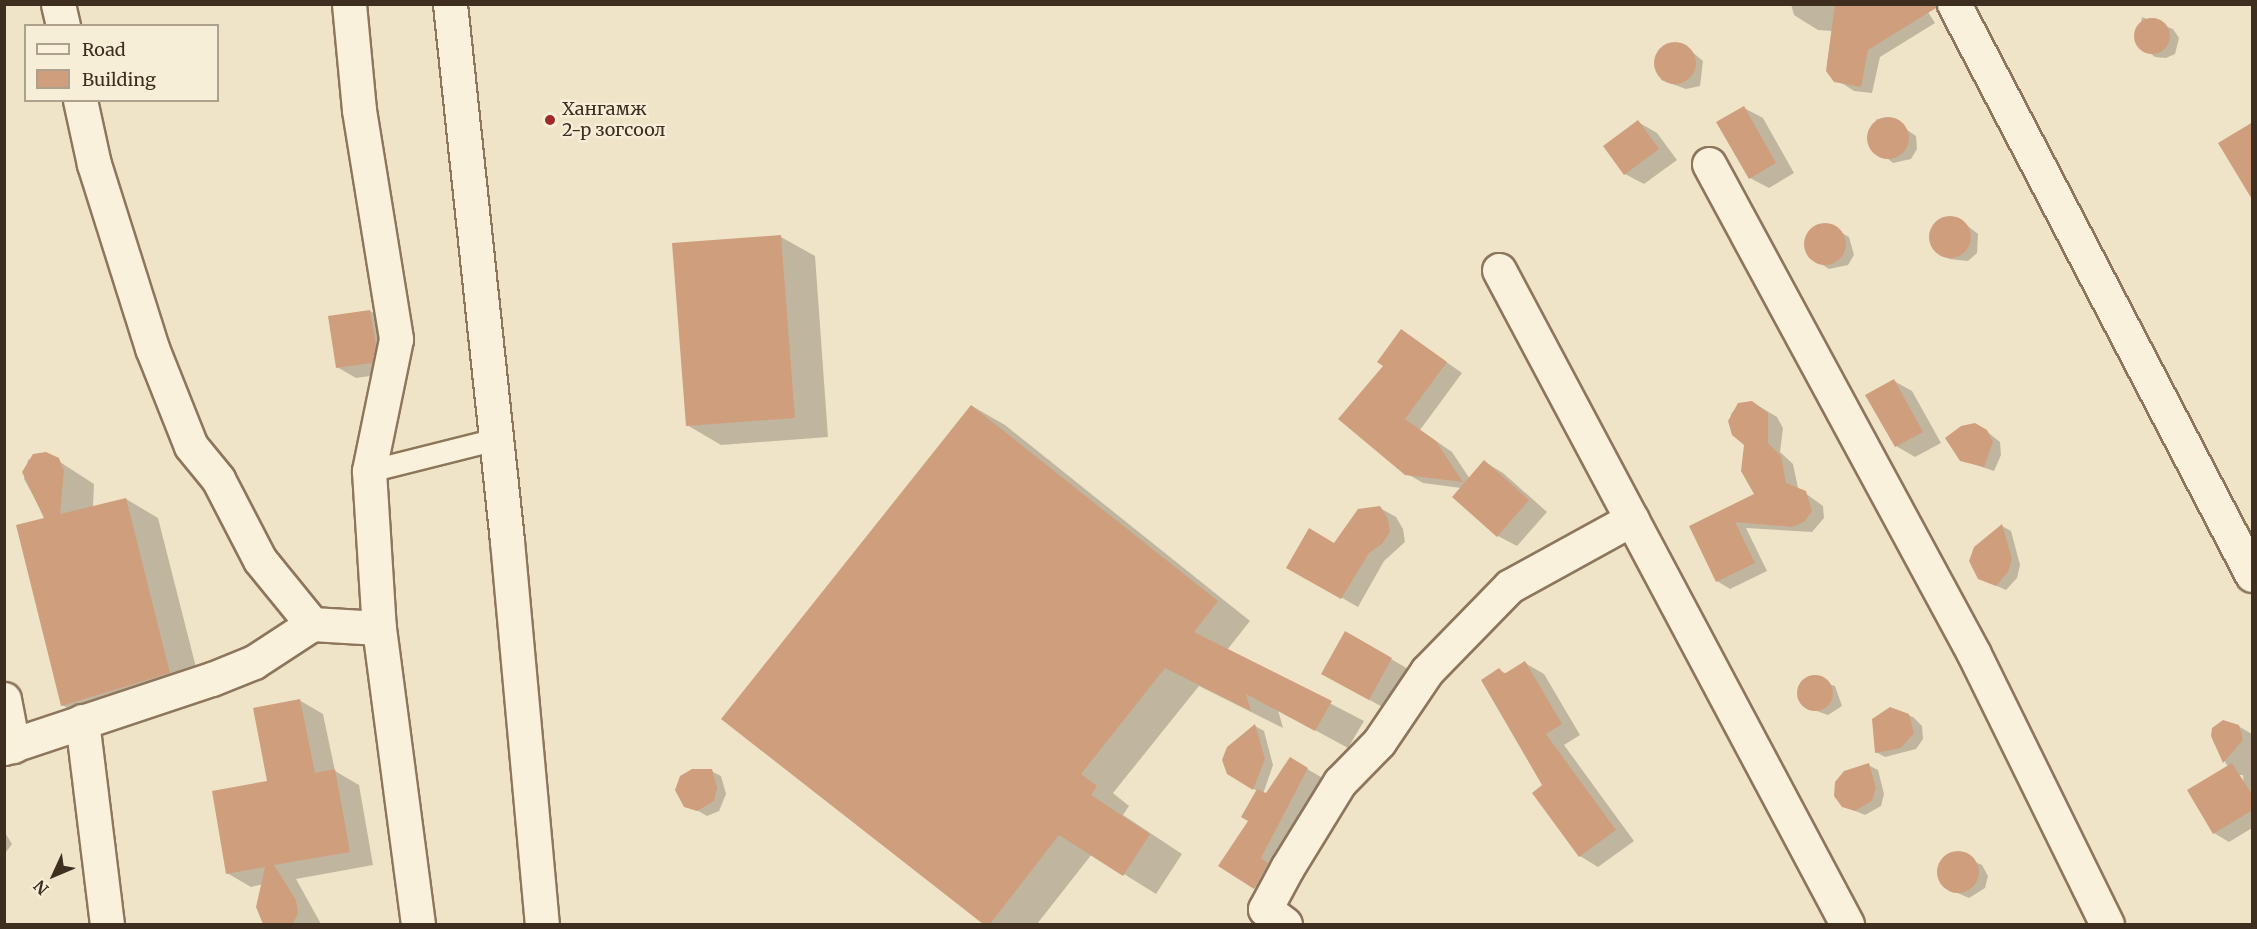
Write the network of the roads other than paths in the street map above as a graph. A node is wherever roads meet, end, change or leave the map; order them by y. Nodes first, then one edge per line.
1 (58, 4) edge
2 (349, 4) edge
3 (450, 4) edge
4 (1954, 4) edge
5 (63, 24) edge
6 (80, 102) edge
7 (1709, 164) dead end
8 (1499, 270) dead end
9 (496, 439) junction
10 (369, 471) junction
11 (1632, 519) junction
12 (2253, 575) edge
13 (312, 624) junction
14 (379, 628) junction
15 (4, 699) edge
16 (82, 721) junction
17 (9, 747) edge
18 (107, 924) edge
19 (418, 924) edge
20 (542, 924) edge
21 (1284, 924) edge
22 (1847, 924) edge
23 (2107, 924) edge

1 - 5 street
2 - 10 street
3 - 9 street
4 - 12 street
6 - 13 street
7 - 23 street
8 - 11 street
9 - 10 lane
9 - 20 street
10 - 14 street
11 - 21 street
11 - 22 street
13 - 14 street
13 - 16 street
14 - 19 street
15 - 17 street
16 - 17 street
16 - 18 street

